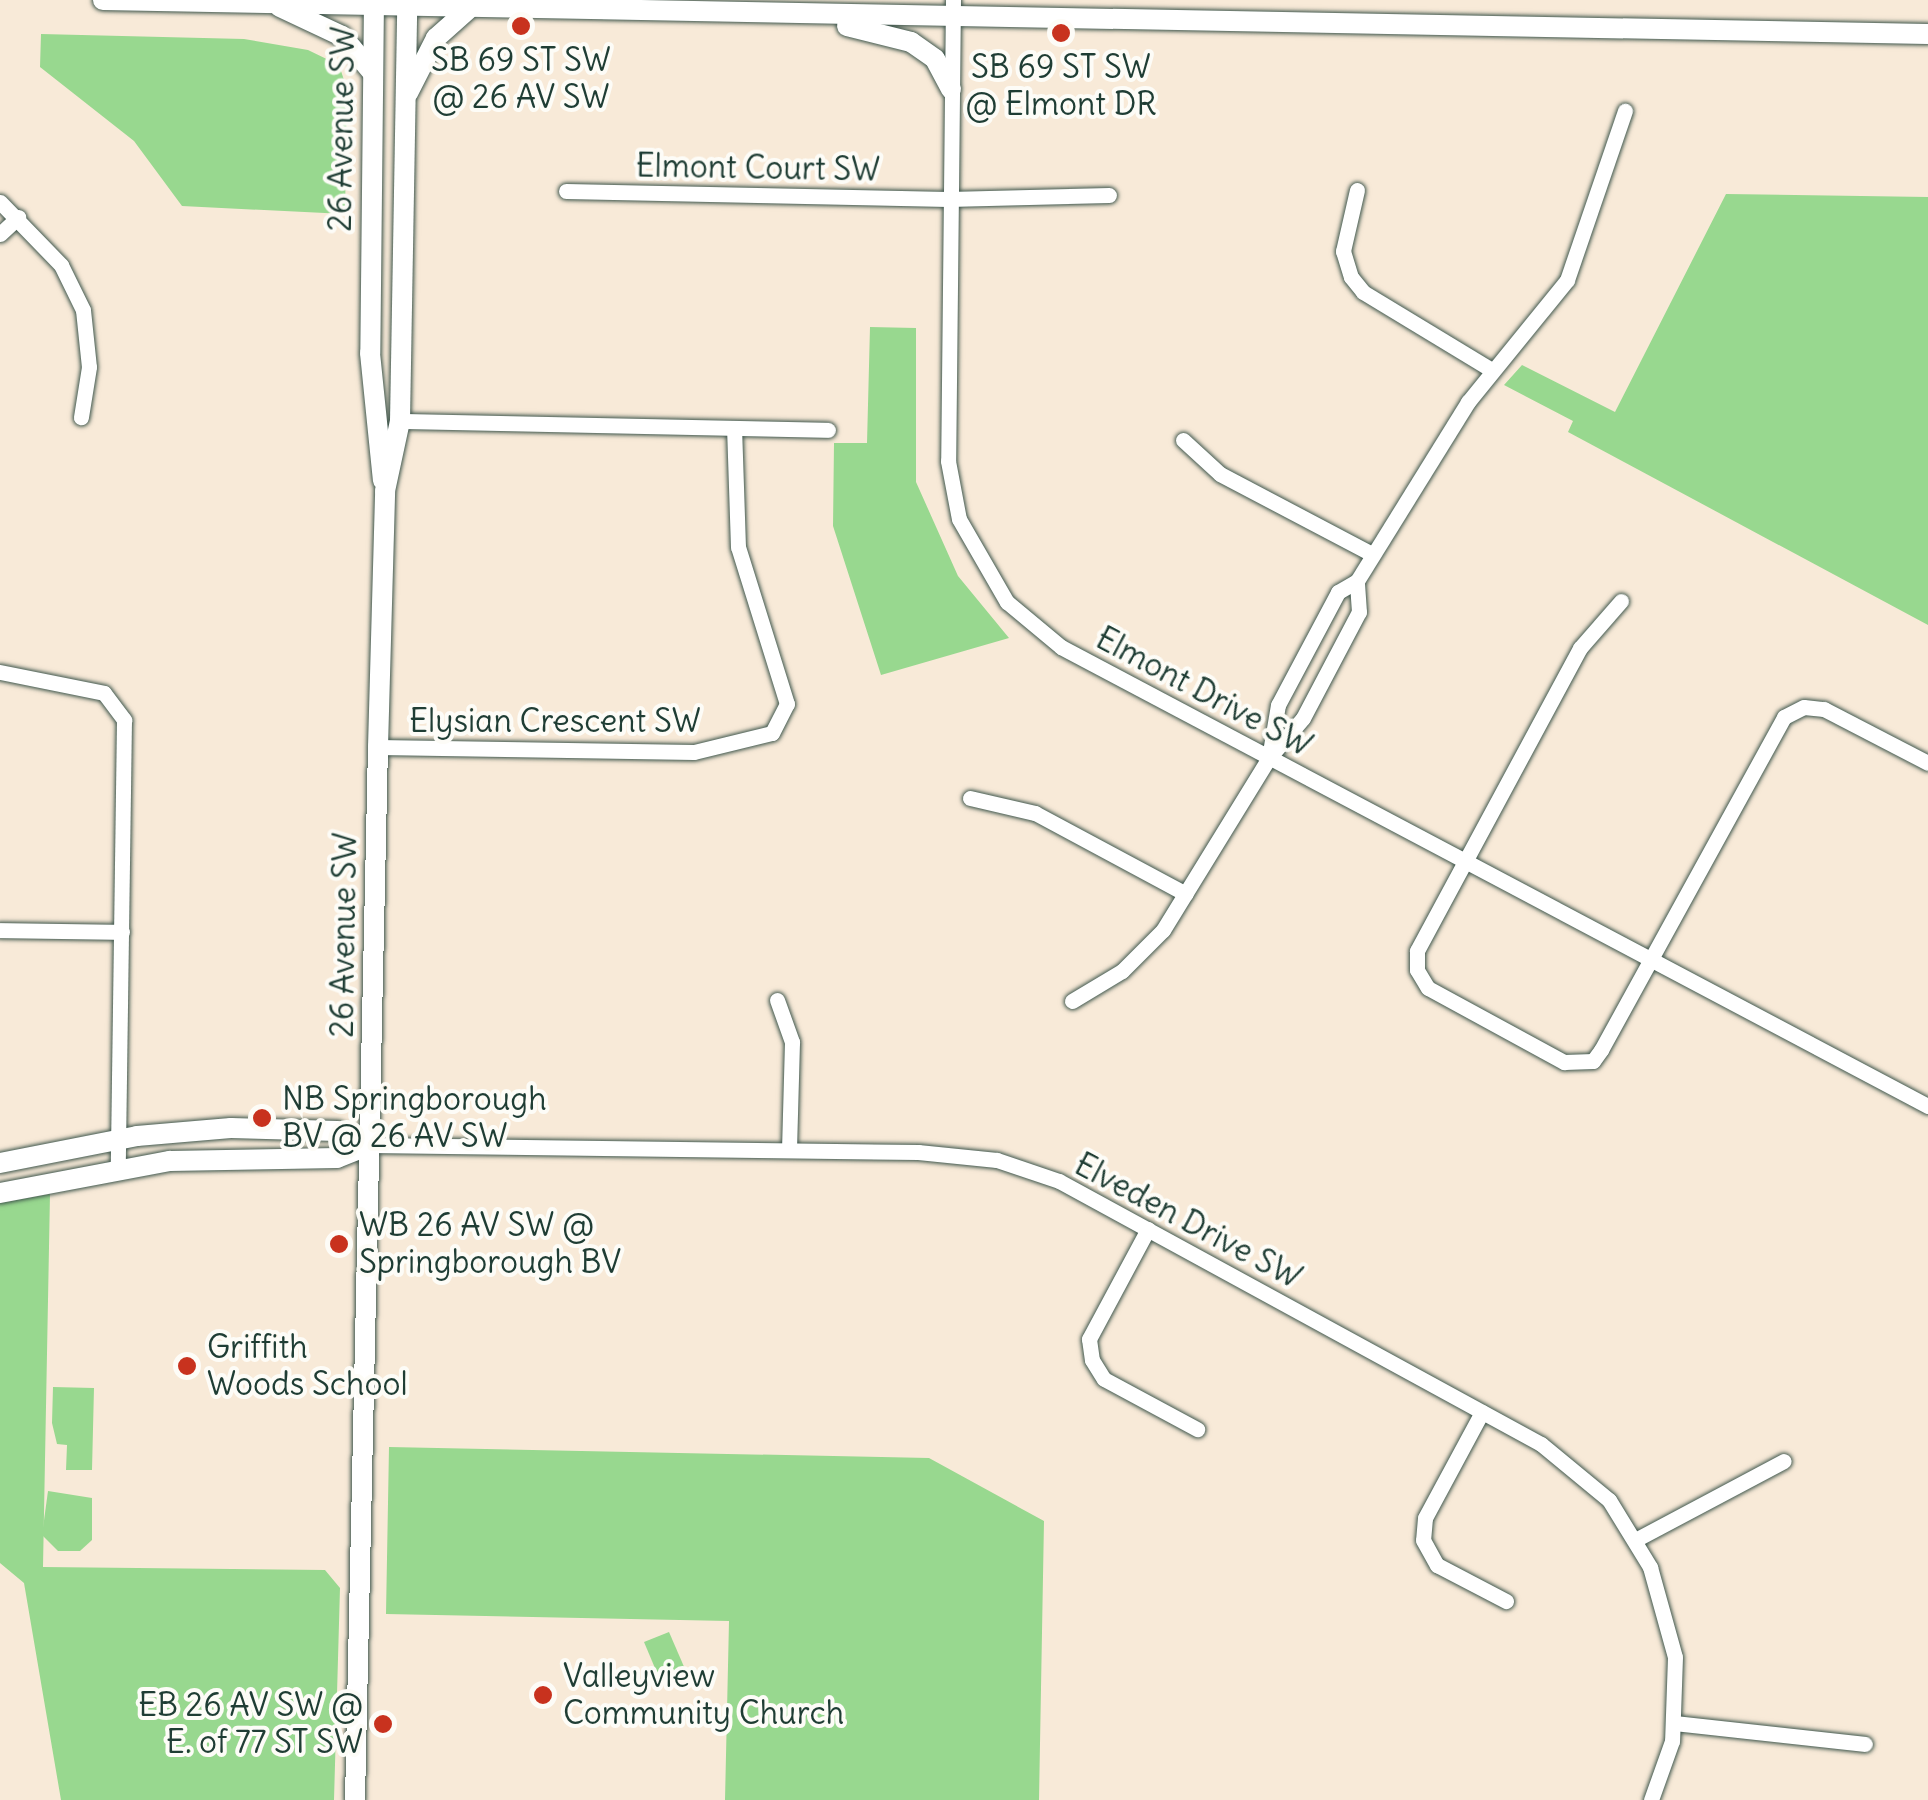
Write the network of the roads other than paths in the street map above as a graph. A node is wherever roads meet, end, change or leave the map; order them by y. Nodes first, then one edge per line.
1 (103, 0) edge
2 (272, 3) junction
3 (374, 3) edge
4 (407, 3) edge
5 (472, 6) junction
6 (953, 9) edge
7 (761, 12) junction
8 (1928, 34) edge
9 (373, 74) junction
10 (950, 89) junction
11 (404, 99) junction
12 (1624, 112) dead end
13 (1357, 190) dead end
14 (566, 192) dead end
15 (1110, 194) dead end
16 (948, 199) junction
17 (0, 202) edge
18 (18, 217) junction
19 (0, 234) edge
20 (1492, 370) junction
21 (81, 417) dead end
22 (400, 421) junction
23 (734, 428) junction
24 (828, 430) dead end
25 (1183, 440) dead end
26 (386, 492) junction
27 (1372, 554) junction
28 (1357, 581) junction
29 (1620, 600) dead end
30 (1306, 650) junction
31 (1332, 664) junction
32 (0, 672) edge
33 (378, 746) junction
34 (1269, 758) junction
35 (1928, 763) edge
36 (970, 798) dead end
37 (1466, 862) junction
38 (1186, 894) junction
39 (0, 930) edge
40 (122, 932) junction
41 (1653, 962) junction
42 (777, 1000) dead end
43 (1072, 1001) dead end
44 (1928, 1106) edge
45 (118, 1140) junction
46 (370, 1145) junction
47 (789, 1150) junction
48 (0, 1163) edge
49 (118, 1170) junction
50 (0, 1193) edge
51 (1148, 1229) junction
52 (1482, 1412) junction
53 (1197, 1429) dead end
54 (1784, 1461) dead end
55 (1637, 1539) junction
56 (1506, 1601) dead end
57 (1675, 1723) junction
58 (1864, 1744) dead end
59 (354, 1800) edge
60 (1651, 1800) edge

1 - 2 street
2 - 3 street
2 - 9 street
3 - 4 street
3 - 9 street, 26 Avenue SW
4 - 5 street
4 - 11 street, 26 Avenue SW
5 - 7 street
5 - 11 street
6 - 7 street
6 - 8 street
6 - 10 street, Elmont Drive SW
7 - 10 street
9 - 26 street, 26 Avenue SW
10 - 16 street, Elmont Drive SW
11 - 22 street, 26 Avenue SW
12 - 20 street
13 - 20 street
14 - 16 street, Elmont Court SW
15 - 16 street, Elmont Court SW
16 - 34 street, Elmont Drive SW
17 - 18 street
18 - 19 street
18 - 21 street
20 - 27 street
22 - 23 street
22 - 26 street, 26 Avenue SW
23 - 24 street
23 - 33 street, Elysian Crescent SW
25 - 27 street
26 - 33 street, 26 Avenue SW
27 - 28 street
28 - 30 street
28 - 31 street
29 - 37 street
30 - 31 street
30 - 34 street
31 - 34 street
32 - 40 street
33 - 46 street, 26 Avenue SW
34 - 37 street, Elmont Drive SW
34 - 38 street
35 - 41 street
36 - 38 street
37 - 41 street, Elmont Drive SW
37 - 41 street
38 - 43 street
39 - 40 street
40 - 45 street
41 - 44 street, Elmont Drive SW
42 - 47 street
45 - 46 street
45 - 48 street
45 - 49 street
46 - 47 street, Elveden Drive SW
46 - 49 street
46 - 59 street, 26 Avenue SW
47 - 51 street, Elveden Drive SW
49 - 50 street
51 - 52 street, Elveden Drive SW
51 - 53 street
52 - 55 street, Elveden Drive SW
52 - 56 street
54 - 55 street
55 - 57 street, Elveden Drive SW
57 - 58 street
57 - 60 street, Elveden Drive SW

